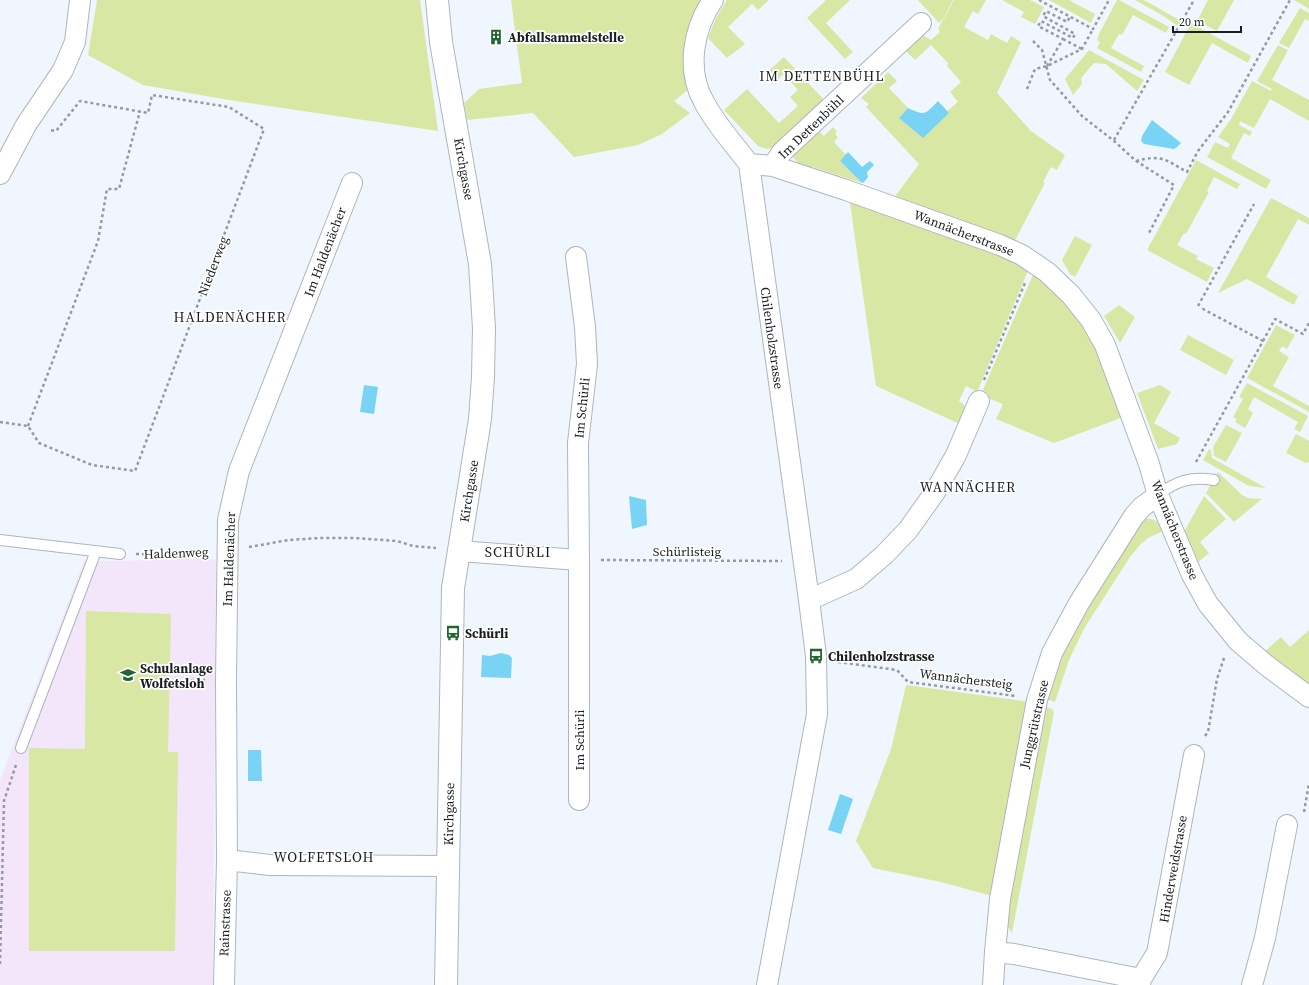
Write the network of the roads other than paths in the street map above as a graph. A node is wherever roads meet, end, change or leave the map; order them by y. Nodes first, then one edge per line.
1 (80, 0) edge
2 (437, 0) edge
3 (713, 0) edge
4 (921, 23) dead end
5 (749, 164) junction
6 (774, 166) junction
7 (0, 174) edge
8 (352, 183) dead end
9 (576, 257) dead end
10 (979, 401) road end
11 (1214, 480) dead end
12 (1158, 495) junction
13 (0, 540) edge
14 (450, 550) junction
15 (96, 551) junction
16 (120, 554) road end
17 (578, 560) junction
18 (809, 600) junction
19 (1309, 697) edge
20 (21, 748) road end
21 (1194, 755) road end
22 (579, 800) dead end
23 (1295, 820) road end
24 (227, 860) junction
25 (448, 866) junction
26 (995, 952) junction
27 (1140, 982) edge
28 (224, 985) edge
29 (446, 985) edge
30 (767, 985) edge
31 (993, 985) edge
32 (1252, 985) edge

1 - 7 street
2 - 14 street, Kirchgasse
3 - 5 street
4 - 6 street, Im Dettenbühl
5 - 6 street, Wannächerstrasse
5 - 18 street, Chilenholzstrasse
6 - 12 street, Wannächerstrasse
8 - 24 street, Im Haldenächer
9 - 17 street, Im Schürli
10 - 18 street
11 - 12 lane
12 - 19 street, Wannächerstrasse
12 - 26 street, Junggrütstrasse
13 - 15 lane
14 - 17 street
14 - 25 street, Kirchgasse
15 - 16 lane
15 - 20 lane
17 - 22 street, Im Schürli
18 - 30 street, Chilenholzstrasse
21 - 27 street, Hinderweidstrasse
23 - 32 street
24 - 25 street
24 - 28 street, Rainstrasse
25 - 29 street, Kirchgasse
26 - 27 street, Hinderweidstrasse
26 - 31 street, Junggrütstrasse

